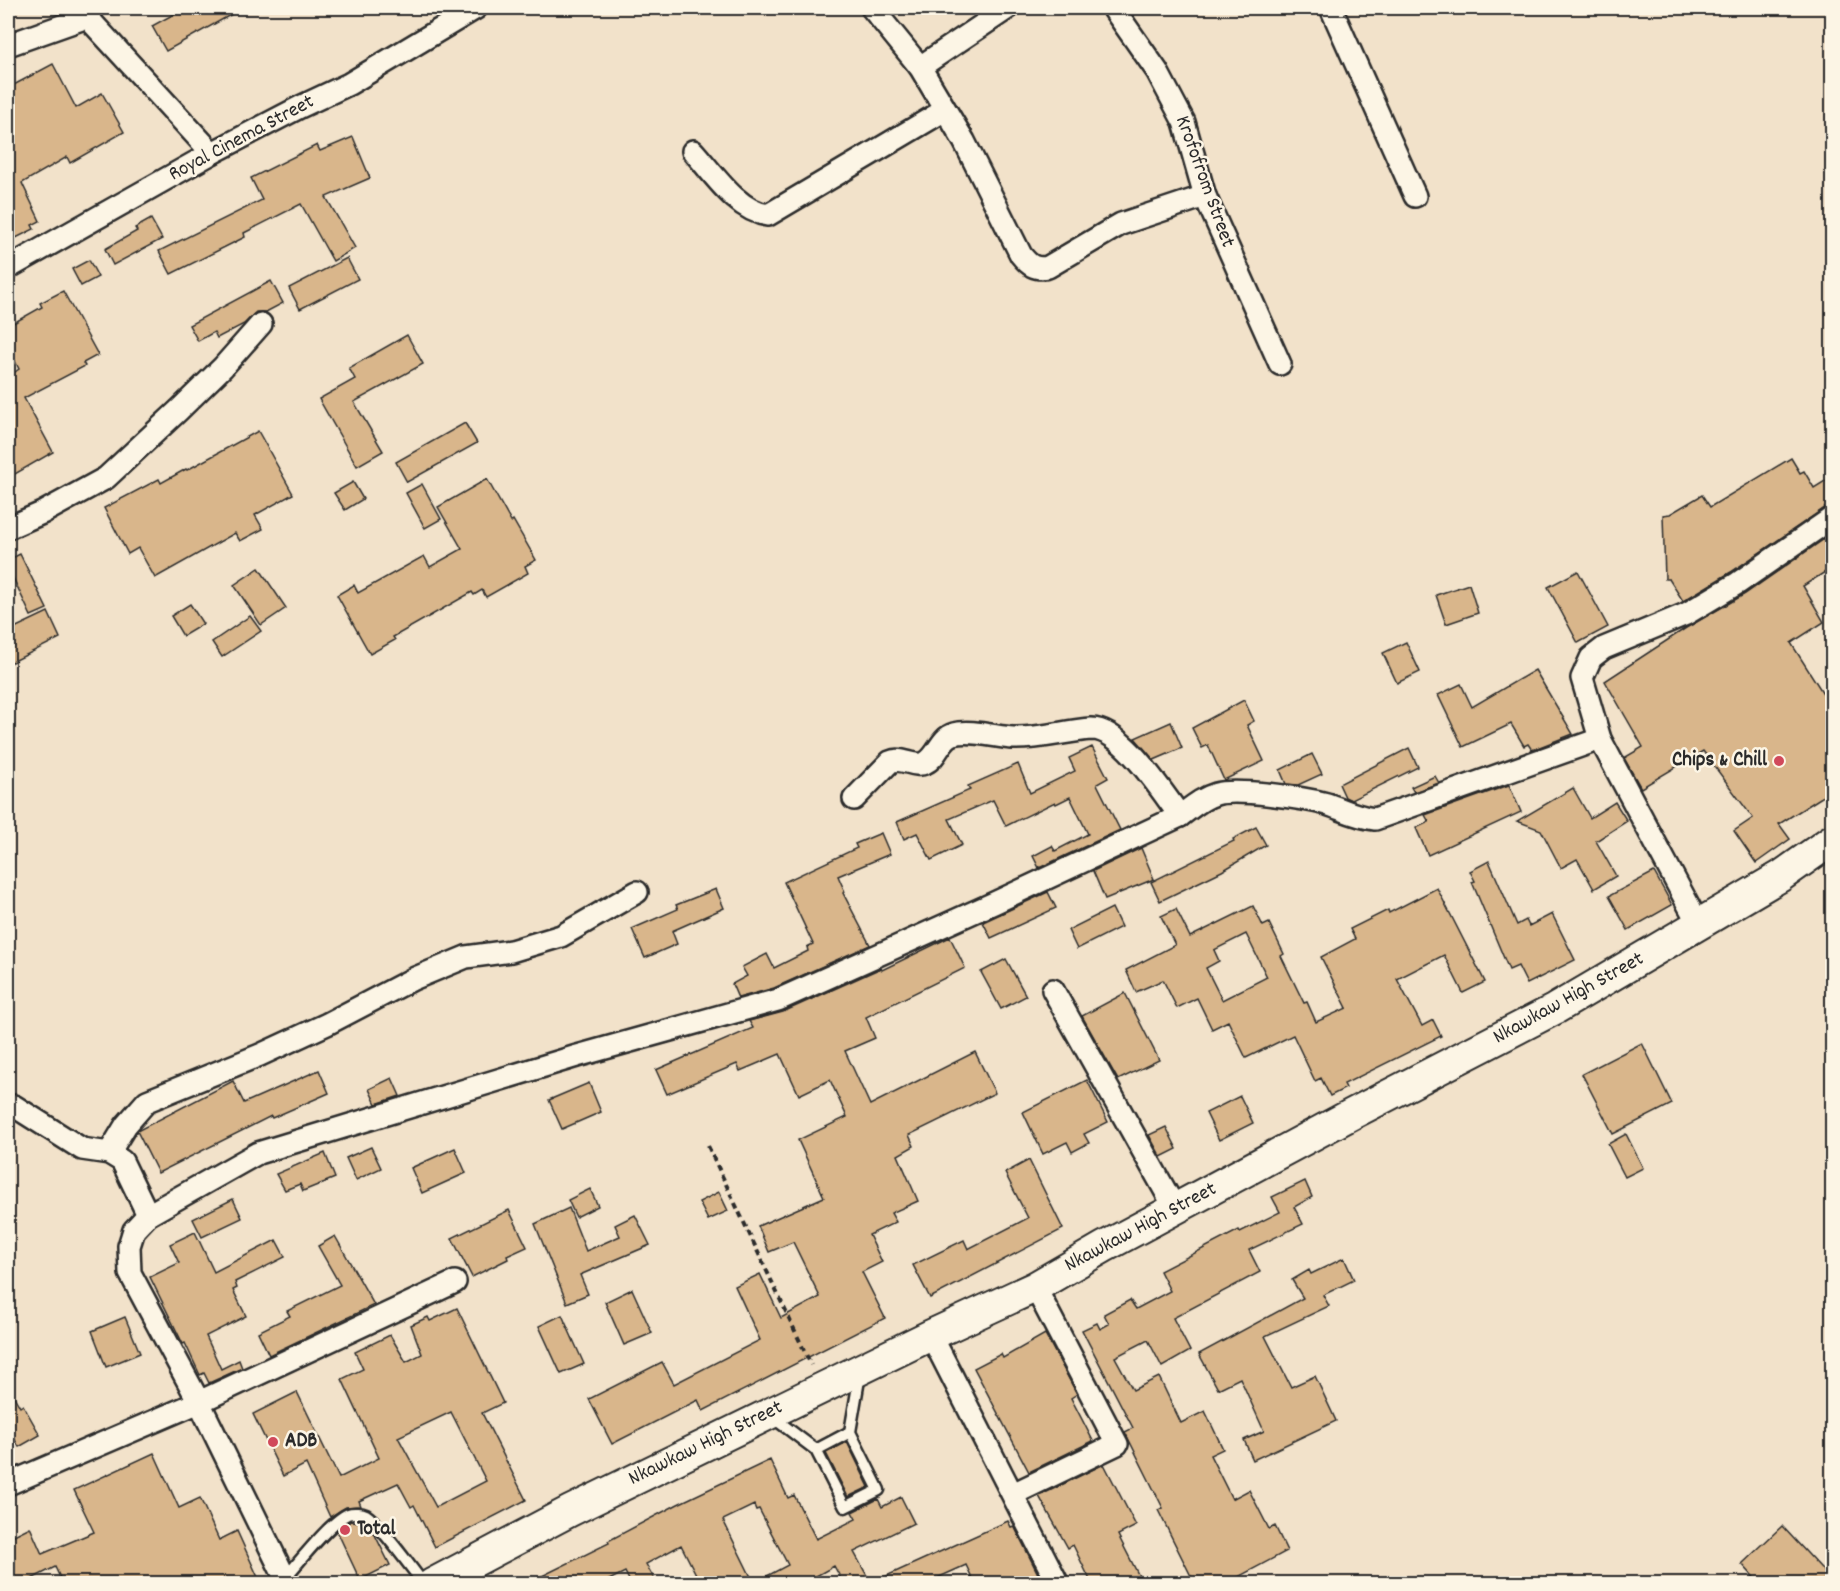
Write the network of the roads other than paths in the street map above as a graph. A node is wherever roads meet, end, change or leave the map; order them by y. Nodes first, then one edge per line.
1 (476, 8) edge
2 (872, 8) edge
3 (1008, 8) edge
4 (1113, 8) edge
5 (1331, 8) edge
6 (85, 12) edge
7 (8, 45) edge
8 (920, 67) junction
9 (945, 110) junction
10 (693, 151) dead end
11 (212, 153) junction
12 (1204, 196) junction
13 (1415, 196) dead end
14 (8, 268) edge
15 (261, 324) dead end
16 (1280, 364) dead end
17 (1833, 518) edge
18 (8, 528) edge
19 (1600, 739) junction
20 (854, 799) dead end
21 (1180, 816) junction
22 (1833, 840) edge
23 (637, 892) dead end
24 (1699, 925) junction
25 (1053, 990) dead end
26 (8, 1105) edge
27 (108, 1153) junction
28 (1176, 1209) junction
29 (148, 1215) junction
30 (456, 1282) dead end
31 (1035, 1287) junction
32 (931, 1335) junction
33 (860, 1371) junction
34 (199, 1402) junction
35 (769, 1414) junction
36 (850, 1432) junction
37 (816, 1450) junction
38 (8, 1484) edge
39 (1013, 1494) junction
40 (287, 1581) edge
41 (424, 1584) edge
42 (432, 1584) edge
43 (1058, 1584) edge

1 - 11 street, Royal Cinema Street
2 - 8 street
3 - 8 street
4 - 12 street, Krofofrom Street
5 - 13 street
6 - 7 street
6 - 11 street
8 - 9 street
9 - 10 street
9 - 12 street
11 - 14 street, Royal Cinema Street
12 - 16 street, Krofofrom Street
15 - 18 street
17 - 19 street
19 - 21 street
19 - 24 street
20 - 21 street
21 - 29 street
22 - 24 main road, Nkawkaw High Street
23 - 27 street
24 - 28 main road, Nkawkaw High Street
25 - 28 street
26 - 27 street
27 - 29 street
28 - 31 main road, Nkawkaw High Street
29 - 34 street
30 - 34 street
31 - 32 main road, Nkawkaw High Street
31 - 39 street
32 - 33 main road, Nkawkaw High Street
32 - 39 street
33 - 35 main road, Nkawkaw High Street
33 - 36 lane
34 - 38 street
34 - 40 street
35 - 37 lane
35 - 42 main road, Nkawkaw High Street
36 - 37 lane
36 - 37 lane
39 - 43 street
40 - 41 lane

